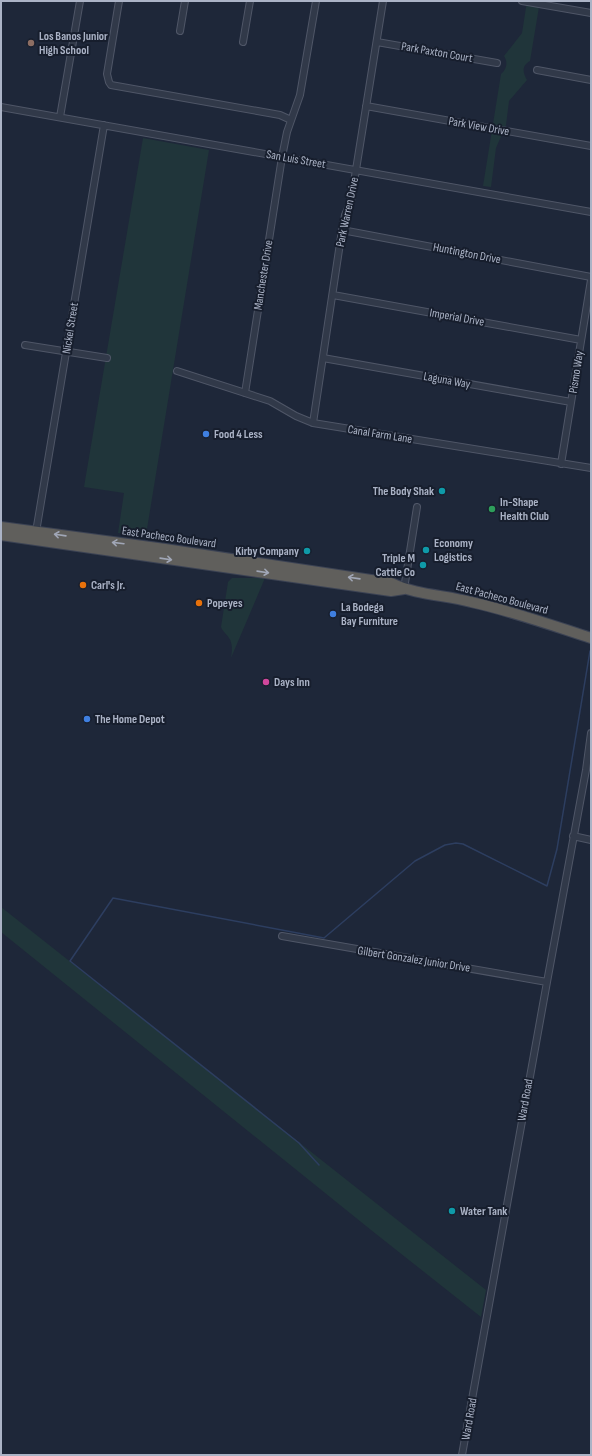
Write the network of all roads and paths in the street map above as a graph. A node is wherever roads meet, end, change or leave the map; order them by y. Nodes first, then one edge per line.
1 (80, 1) edge
2 (119, 1) edge
3 (185, 1) edge
4 (250, 1) edge
5 (316, 1) edge
6 (383, 1) edge
7 (522, 1) edge
8 (591, 13) edge
9 (180, 31) dead end
10 (243, 42) dead end
11 (377, 42) junction
12 (497, 63) dead end
13 (537, 70) dead end
14 (591, 80) edge
15 (366, 106) junction
16 (1, 107) edge
17 (60, 117) junction
18 (291, 120) junction
19 (104, 125) junction
20 (591, 146) edge
21 (282, 157) junction
22 (356, 170) junction
23 (591, 212) edge
24 (342, 230) junction
25 (591, 277) edge
26 (591, 280) edge
27 (333, 295) junction
28 (581, 340) junction
29 (26, 345) dead end
30 (66, 351) junction
31 (107, 358) dead end
32 (323, 358) junction
33 (177, 372) dead end
34 (245, 393) junction
35 (571, 402) junction
36 (313, 423) junction
37 (561, 464) junction
38 (591, 468) edge
39 (417, 507) dead end
40 (1, 527) edge
41 (36, 532) junction
42 (1, 535) edge
43 (404, 589) junction
44 (591, 638) edge
45 (591, 733) edge
46 (590, 744) edge
47 (573, 836) junction
48 (591, 840) edge
49 (282, 936) dead end
50 (547, 982) junction
51 (462, 1455) edge

1 - 17 street
2 - 18 street
3 - 9 street
4 - 10 street
5 - 18 street, Manchester Drive
6 - 11 street, Park Warren Drive
7 - 8 street
11 - 12 street, Park Paxton Court
11 - 15 street, Park Warren Drive
13 - 14 street
15 - 20 street, Park View Drive
15 - 22 street, Park Warren Drive
16 - 17 street, San Luis Street
17 - 19 street, San Luis Street
18 - 21 street, Manchester Drive
19 - 21 street, San Luis Street
19 - 30 street, Nickel Street
21 - 22 street, San Luis Street
21 - 34 street, Manchester Drive
22 - 23 street, San Luis Street
22 - 24 street, Park Warren Drive
24 - 25 street, Huntington Drive
24 - 27 street, Park Warren Drive
26 - 28 street, Pismo Way
27 - 28 street, Imperial Drive
27 - 32 street, Park Warren Drive
28 - 35 street, Pismo Way
29 - 30 street
30 - 31 street
30 - 41 street, Nickel Street
32 - 35 street, Laguna Way
32 - 36 street, Park Warren Drive
33 - 34 street, Canal Farm Lane
34 - 36 street, Canal Farm Lane
35 - 37 street, Pismo Way
36 - 37 street, Canal Farm Lane
37 - 38 street, Canal Farm Lane
39 - 43 street
40 - 41 highway, East Pacheco Boulevard
43 -> 41 highway, East Pacheco Boulevard
42 -> 43 highway, East Pacheco Boulevard
43 - 44 highway, East Pacheco Boulevard
45 - 46 street, Ward Road
46 - 47 street, Ward Road
47 - 48 street
47 - 50 street, Ward Road
49 - 50 street, Gilbert Gonzalez Junior Drive
50 - 51 street, Ward Road

